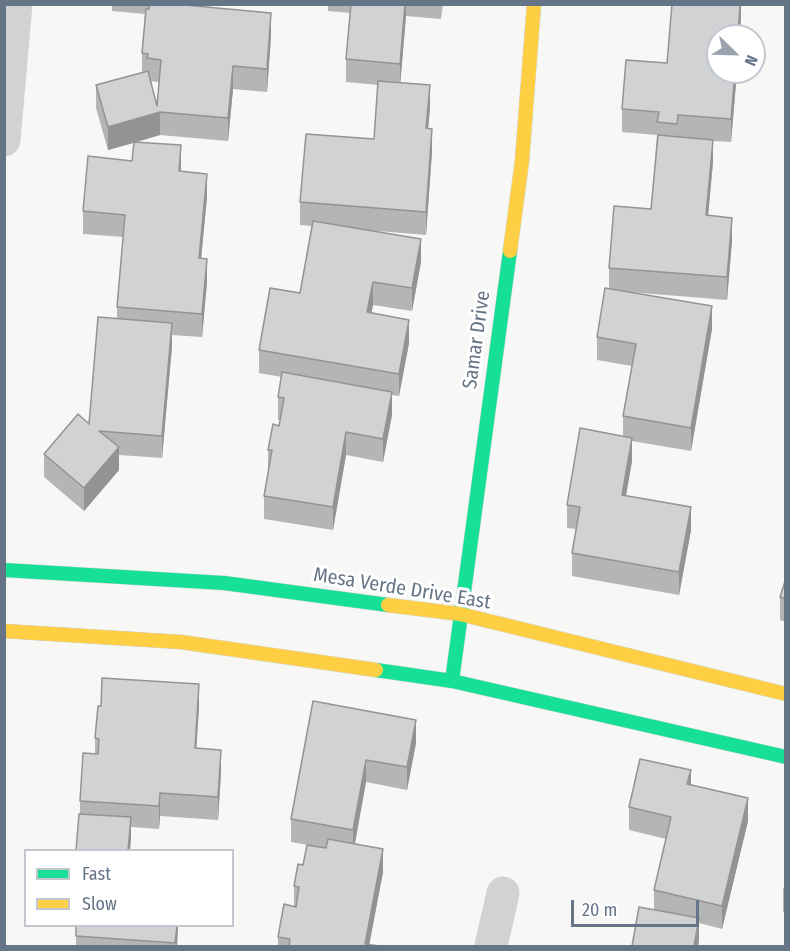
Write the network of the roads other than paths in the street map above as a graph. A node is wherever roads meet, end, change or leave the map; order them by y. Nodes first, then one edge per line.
1 (16, 4) edge
2 (534, 4) edge
3 (4, 140) edge
4 (4, 570) edge
5 (460, 614) junction
6 (4, 631) edge
7 (452, 681) junction
8 (786, 694) edge
9 (786, 757) edge
10 (503, 893) dead end
11 (491, 946) edge

1 - 3 street
2 - 5 street, Samar Drive
4 - 5 street, Mesa Verde Drive East
5 - 7 street, Samar Drive
5 - 8 street, Mesa Verde Drive East
6 - 7 street
7 - 9 street
10 - 11 street

